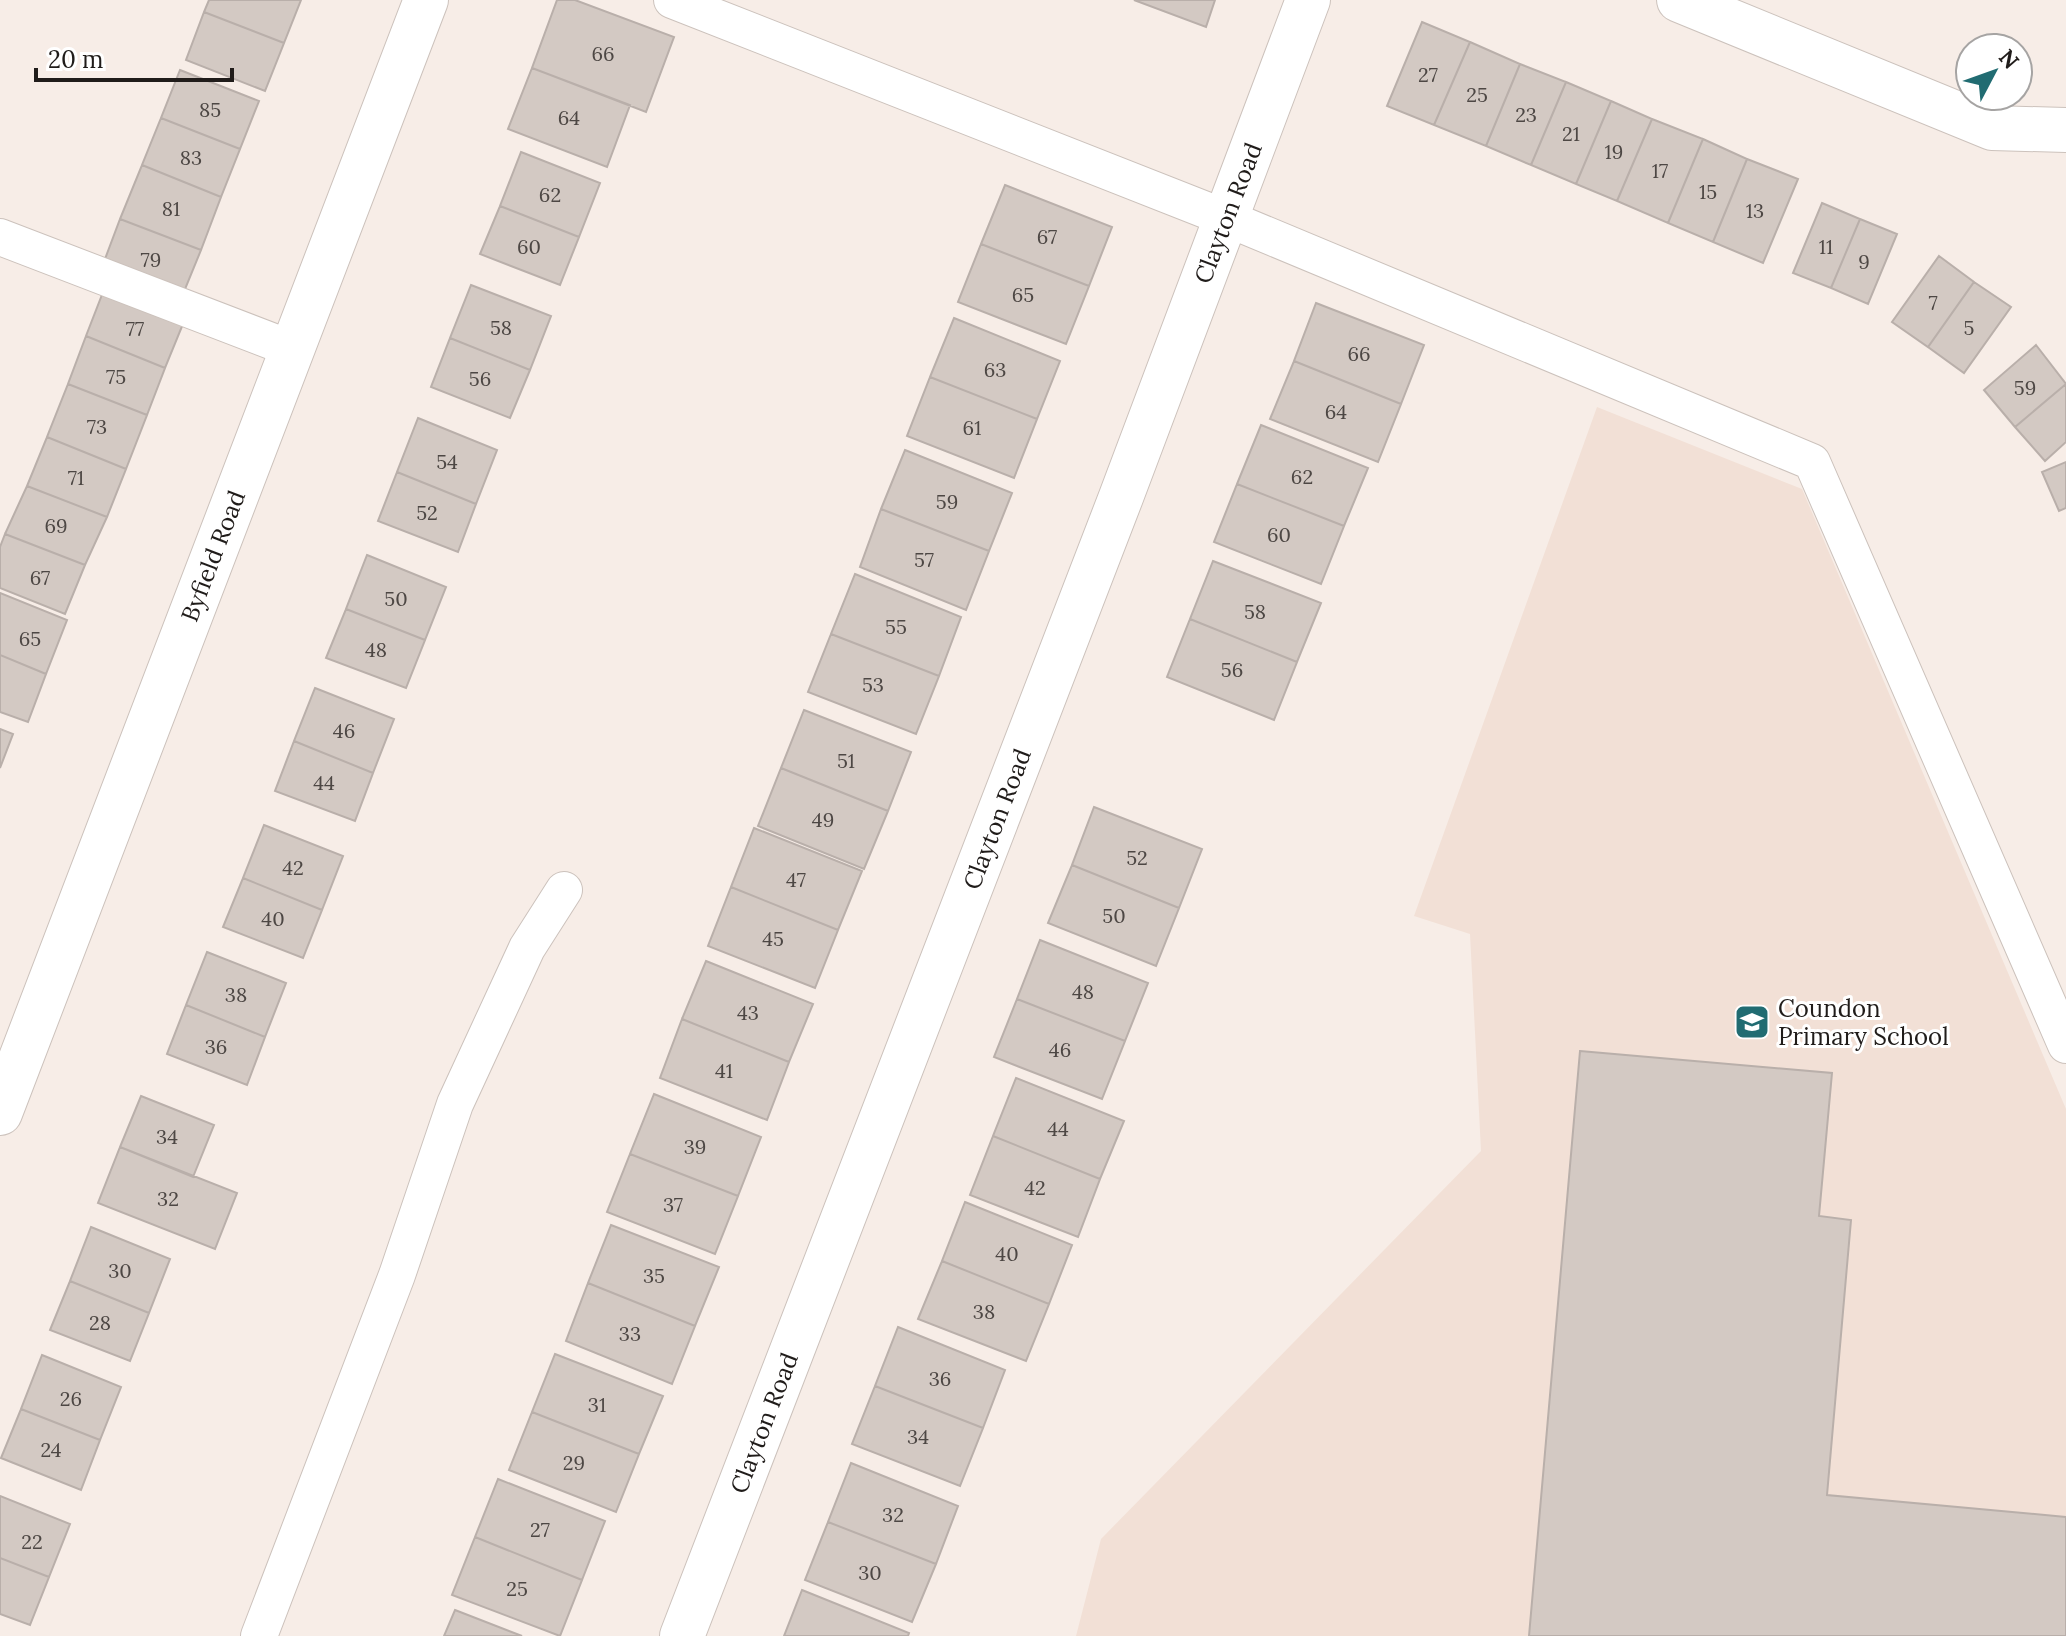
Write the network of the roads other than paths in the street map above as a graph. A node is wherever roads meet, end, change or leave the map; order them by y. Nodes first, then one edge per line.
1 (426, 0) edge
2 (672, 0) edge
3 (1308, 0) edge
4 (1679, 0) edge
5 (2066, 130) edge
6 (1226, 218) junction
7 (0, 237) edge
8 (292, 349) junction
9 (564, 890) dead end
10 (2066, 1045) edge
11 (3, 1093) edge
12 (259, 1636) edge
13 (682, 1636) edge

1 - 8 street, Byfield Road
2 - 6 lane
3 - 6 street, Clayton Road
4 - 5 street
6 - 10 lane
6 - 13 street, Clayton Road
7 - 8 lane
8 - 11 street, Byfield Road
9 - 12 lane

